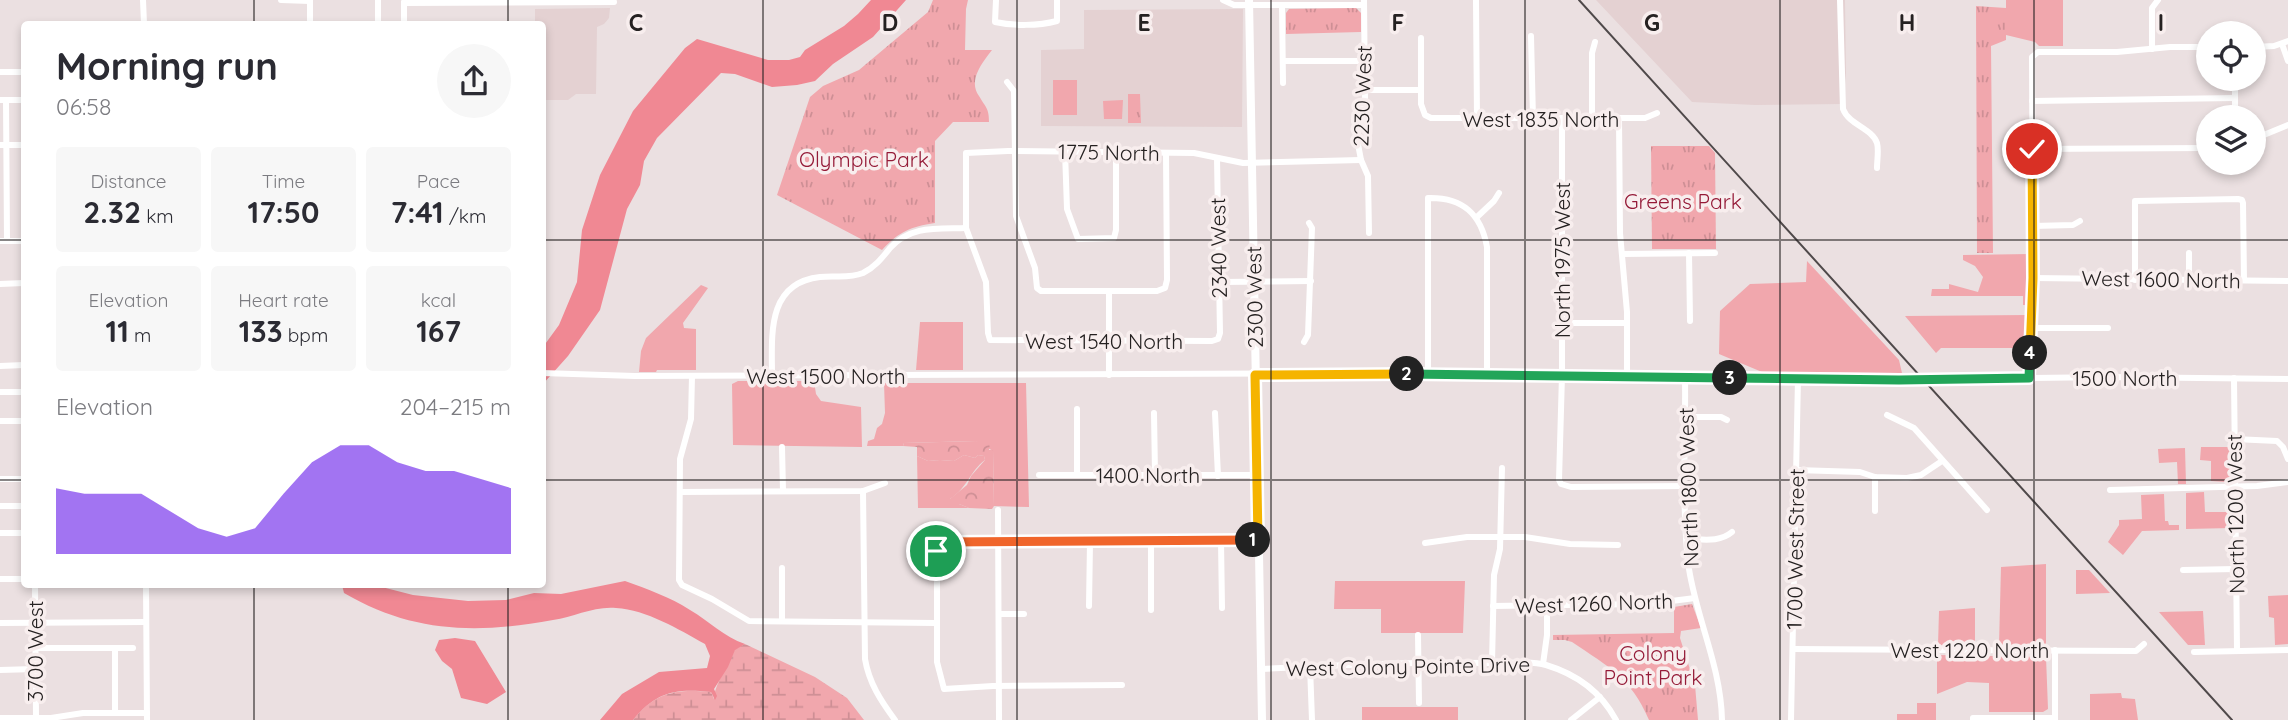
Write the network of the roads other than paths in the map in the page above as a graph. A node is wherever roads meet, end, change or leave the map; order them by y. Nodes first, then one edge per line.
1 (143, 0) edge
2 (281, 0) edge
3 (310, 0) edge
4 (378, 0) edge
5 (996, 0) edge
6 (1057, 0) edge
7 (1223, 0) edge
8 (1476, 0) edge
9 (1840, 0) edge
10 (2156, 1) edge
11 (404, 2) edge
12 (614, 2) dead end
13 (1249, 2) edge
14 (1364, 2) edge
15 (1282, 5) junction
16 (144, 21) edge
17 (310, 21) edge
18 (378, 21) edge
19 (404, 21) edge
20 (1531, 36) dead end
21 (1422, 38) dead end
22 (1595, 42) dead end
23 (2285, 43) edge
24 (2266, 45) edge
25 (2196, 47) edge
26 (2152, 48) junction
27 (1283, 61) junction
28 (1364, 61) junction
29 (2288, 61) edge
30 (0, 72) edge
31 (21, 72) edge
32 (1007, 82) dead end
33 (1283, 83) dead end
34 (1365, 90) junction
35 (1421, 90) junction
36 (2235, 91) edge
37 (2235, 98) junction
38 (3, 100) edge
39 (21, 100) edge
40 (2032, 100) junction
41 (2235, 105) edge
42 (1657, 113) dead end
43 (1562, 118) junction
44 (1592, 118) junction
45 (1619, 118) junction
46 (1477, 119) junction
47 (1533, 119) junction
48 (2288, 125) edge
49 (2266, 134) edge
50 (3, 145) edge
51 (21, 145) edge
52 (2196, 148) edge
53 (2032, 149) junction
54 (1015, 151) junction
55 (1065, 151) junction
56 (1116, 152) junction
57 (1166, 153) junction
58 (1217, 158) junction
59 (1361, 160) junction
60 (1251, 163) junction
61 (1877, 168) dead end
62 (1499, 192) dead end
63 (1477, 217) junction
64 (2080, 221) dead end
65 (1309, 223) dead end
66 (2033, 226) junction
67 (966, 228) junction
68 (1369, 233) dead end
69 (3, 241) edge
70 (21, 241) edge
71 (1689, 253) junction
72 (1715, 253) dead end
73 (2189, 253) dead end
74 (1622, 254) junction
75 (2033, 278) junction
76 (2135, 279) junction
77 (2189, 280) junction
78 (2244, 280) junction
79 (1254, 281) junction
80 (1311, 281) junction
81 (2288, 281) edge
82 (1219, 282) junction
83 (0, 284) edge
84 (21, 284) edge
85 (1109, 291) junction
86 (1690, 321) dead end
87 (1562, 323) junction
88 (1627, 323) junction
89 (2031, 328) junction
90 (2108, 328) dead end
91 (1218, 339) joint
92 (1109, 341) junction
93 (1304, 342) dead end
94 (21, 365) edge
95 (0, 366) edge
96 (546, 373) edge
97 (1428, 373) junction
98 (1487, 373) junction
99 (1109, 375) junction
100 (1255, 375) junction
101 (1562, 375) junction
102 (692, 376) junction
103 (772, 376) junction
104 (1627, 376) junction
105 (1685, 377) junction
106 (1798, 378) junction
107 (2029, 378) junction
108 (2234, 378) junction
109 (2288, 379) edge
110 (0, 392) edge
111 (21, 392) edge
112 (1077, 410) dead end
113 (1154, 413) dead end
114 (1216, 413) dead end
115 (1887, 415) dead end
116 (1686, 417) junction
117 (1727, 419) dead end
118 (0, 421) edge
119 (21, 421) edge
120 (2234, 439) junction
121 (782, 447) dead end
122 (2288, 459) edge
123 (1942, 461) junction
124 (1502, 468) dead end
125 (1796, 470) junction
126 (1155, 474) junction
127 (1039, 475) dead end
128 (1077, 475) junction
129 (1257, 475) junction
130 (1218, 476) junction
131 (1875, 477) junction
132 (0, 479) edge
133 (21, 479) edge
134 (2288, 482) edge
135 (885, 484) dead end
136 (1686, 486) junction
137 (2235, 487) junction
138 (783, 491) junction
139 (863, 491) junction
140 (2110, 491) dead end
141 (680, 492) junction
142 (0, 506) edge
143 (21, 506) edge
144 (998, 510) dead end
145 (1987, 510) dead end
146 (1874, 511) dead end
147 (1732, 532) dead end
148 (0, 533) edge
149 (21, 533) edge
150 (1500, 537) junction
151 (1687, 539) junction
152 (1258, 540) junction
153 (998, 541) junction
154 (1151, 541) junction
155 (1221, 541) junction
156 (1090, 542) junction
157 (1425, 543) dead end
158 (1618, 545) dead end
159 (782, 568) dead end
160 (2236, 569) junction
161 (2183, 570) dead end
162 (0, 579) edge
163 (21, 579) edge
164 (35, 588) edge
165 (146, 588) edge
166 (1695, 598) junction
167 (1089, 606) dead end
168 (1493, 606) junction
169 (1547, 607) junction
170 (1222, 608) dead end
171 (1151, 610) dead end
172 (999, 614) junction
173 (1024, 614) dead end
174 (782, 621) junction
175 (146, 622) junction
176 (0, 623) edge
177 (35, 623) junction
178 (863, 623) junction
179 (936, 623) junction
180 (1418, 635) dead end
181 (2144, 644) dead end
182 (35, 648) junction
183 (115, 648) junction
184 (133, 648) dead end
185 (1793, 649) junction
186 (2055, 650) junction
187 (2237, 650) junction
188 (2288, 650) edge
189 (2194, 652) dead end
190 (1419, 662) junction
191 (1492, 663) junction
192 (1543, 664) junction
193 (1310, 667) junction
194 (1262, 668) junction
195 (35, 669) junction
196 (0, 670) edge
197 (999, 685) junction
198 (1122, 685) dead end
199 (1600, 697) junction
200 (1419, 703) dead end
201 (113, 715) edge
202 (147, 717) edge
203 (36, 718) junction
204 (63, 718) edge
205 (0, 719) edge
206 (13, 719) edge
207 (1973, 719) edge
208 (2055, 719) edge
209 (895, 720) edge
210 (999, 720) edge
211 (1262, 720) edge
212 (1312, 720) edge
213 (1571, 720) edge
214 (1616, 720) edge
215 (1723, 720) edge
216 (1791, 720) edge

1 - 16 street
2 - 3 street
3 - 17 street
4 - 18 street
5 - 6 street
7 - 13 street
8 - 46 street
9 - 61 street
10 - 26 street
11 - 12 street
11 - 19 street
13 - 15 street
13 - 60 main road, 2300 West
14 - 15 street
14 - 28 street, 2230 West
15 - 27 street
20 - 47 street
21 - 35 street
22 - 44 street
23 - 24 street
23 - 29 street
25 - 26 street
26 - 40 street
27 - 28 street
27 - 33 street
28 - 34 street, 2230 West
30 - 31 street
32 - 54 street
34 - 35 street
34 - 59 street, 2230 West
35 - 46 street, West 1835 North
36 - 37 street
37 - 40 street
37 - 41 street
38 - 39 street
38 - 50 street
40 - 53 street
42 - 45 street, West 1835 North
43 - 44 street, West 1835 North
43 - 47 street, West 1835 North
43 - 87 street, North 1975 West
44 - 45 street, West 1835 North
45 - 74 street
46 - 47 street, West 1835 North
48 - 49 street
50 - 51 street
50 - 69 street
52 - 53 street
53 - 66 street
54 - 55 street, 1775 North
54 - 67 street, 1775 North
54 - 85 street
55 - 56 street, 1775 North
55 - 56 street
56 - 57 street, 1775 North
57 - 58 street, 1775 North
57 - 85 street
58 - 60 street, 1775 North
58 - 82 street, 2340 West
59 - 60 street, 1775 North
59 - 68 street, 2230 West
60 - 79 main road, 2300 West
62 - 63 street
63 - 97 street
63 - 98 street
64 - 66 street
65 - 80 street
66 - 75 street
67 - 92 street, West 1540 North
67 - 103 street
69 - 70 street
71 - 72 street
71 - 74 street
71 - 86 street
73 - 77 street
74 - 88 street
75 - 76 street, West 1600 North
75 - 89 street
76 - 77 street, West 1600 North
76 - 78 street
77 - 78 street, West 1600 North
78 - 81 street, West 1600 North
79 - 80 street
79 - 82 street
79 - 100 main road, 2300 West
80 - 93 street
82 - 91 street, 2340 West
83 - 84 street
85 - 92 street
87 - 88 street
87 - 101 street, North 1975 West
88 - 104 street
89 - 90 street
89 - 107 street
91 - 92 street, West 1540 North
92 - 99 street
94 - 95 street
96 - 102 street, West 1500 North
97 - 98 street, 1500 North
97 - 100 street, 1500 North
98 - 101 street, 1500 North
99 - 100 street, 1500 North
99 - 103 street, West 1500 North
100 - 129 main road, 2300 West
101 - 104 street, 1500 North
101 - 136 street, North 1975 West
102 - 103 street, West 1500 North
102 - 141 street
104 - 105 street, 1500 North
105 - 106 street, 1500 North
105 - 116 street, North 1800 West
106 - 107 street, 1500 North
106 - 125 street, 1700 West Street
107 - 108 street, 1500 North
108 - 109 street, 1500 North
108 - 120 street, North 1200 West
110 - 111 street
112 - 128 street
113 - 126 street
114 - 130 street
115 - 123 street
116 - 117 street
116 - 136 street, North 1800 West
118 - 119 street
120 - 122 street
120 - 137 street, North 1200 West
121 - 138 street
123 - 131 street
123 - 145 street
124 - 150 street
125 - 131 street
125 - 185 street, 1700 West Street
126 - 128 street, 1400 North
126 - 130 street, 1400 North
127 - 128 street, 1400 North
129 - 130 street, 1400 North
129 - 152 main road, 2300 West
131 - 146 street
132 - 133 street
134 - 137 street
135 - 139 street
136 - 151 street, North 1800 West
137 - 140 street
137 - 160 street, North 1200 West
138 - 139 street
138 - 141 street
139 - 178 street
141 - 174 street
142 - 143 street
144 - 153 street
147 - 151 street
148 - 149 street
150 - 157 street
150 - 158 street
150 - 168 street
151 - 166 street, North 1800 West
152 - 155 street
152 - 194 main road, 2300 West
153 - 156 street
153 - 172 street
153 - 179 street
154 - 155 street
154 - 156 street
154 - 171 street
155 - 170 street
156 - 167 street
159 - 174 street
160 - 161 street
160 - 187 street, North 1200 West
162 - 163 street
164 - 177 street, 3700 West
165 - 175 street
166 - 169 street, West 1260 North
166 - 215 street, North 1800 West
168 - 169 street, West 1260 North
168 - 191 street
169 - 192 street
172 - 173 street
172 - 197 street
174 - 178 street
175 - 177 street
175 - 202 street
176 - 177 street
177 - 182 street, 3700 West
178 - 179 street
178 - 209 street
179 - 197 street
180 - 190 street
181 - 186 street, West 1220 North
182 - 183 street
182 - 195 street, 3700 West
183 - 184 street
183 - 201 street
185 - 186 street, West 1220 North
185 - 216 street, 1700 West Street
186 - 208 street
187 - 188 street
187 - 189 street
190 - 191 street, West Colony Pointe Drive
190 - 193 street, West Colony Pointe Drive
190 - 200 street
191 - 192 street, West Colony Pointe Drive
192 - 199 street, West Colony Pointe Drive
193 - 194 street, West Colony Pointe Drive
193 - 212 street
194 - 211 main road, 2300 West
195 - 196 street
195 - 203 street, 3700 West
197 - 198 street
197 - 210 street
199 - 213 street
199 - 214 street, West Colony Pointe Drive
201 - 202 street
201 - 204 street
203 - 204 street
203 - 206 street
205 - 206 street
207 - 208 street

